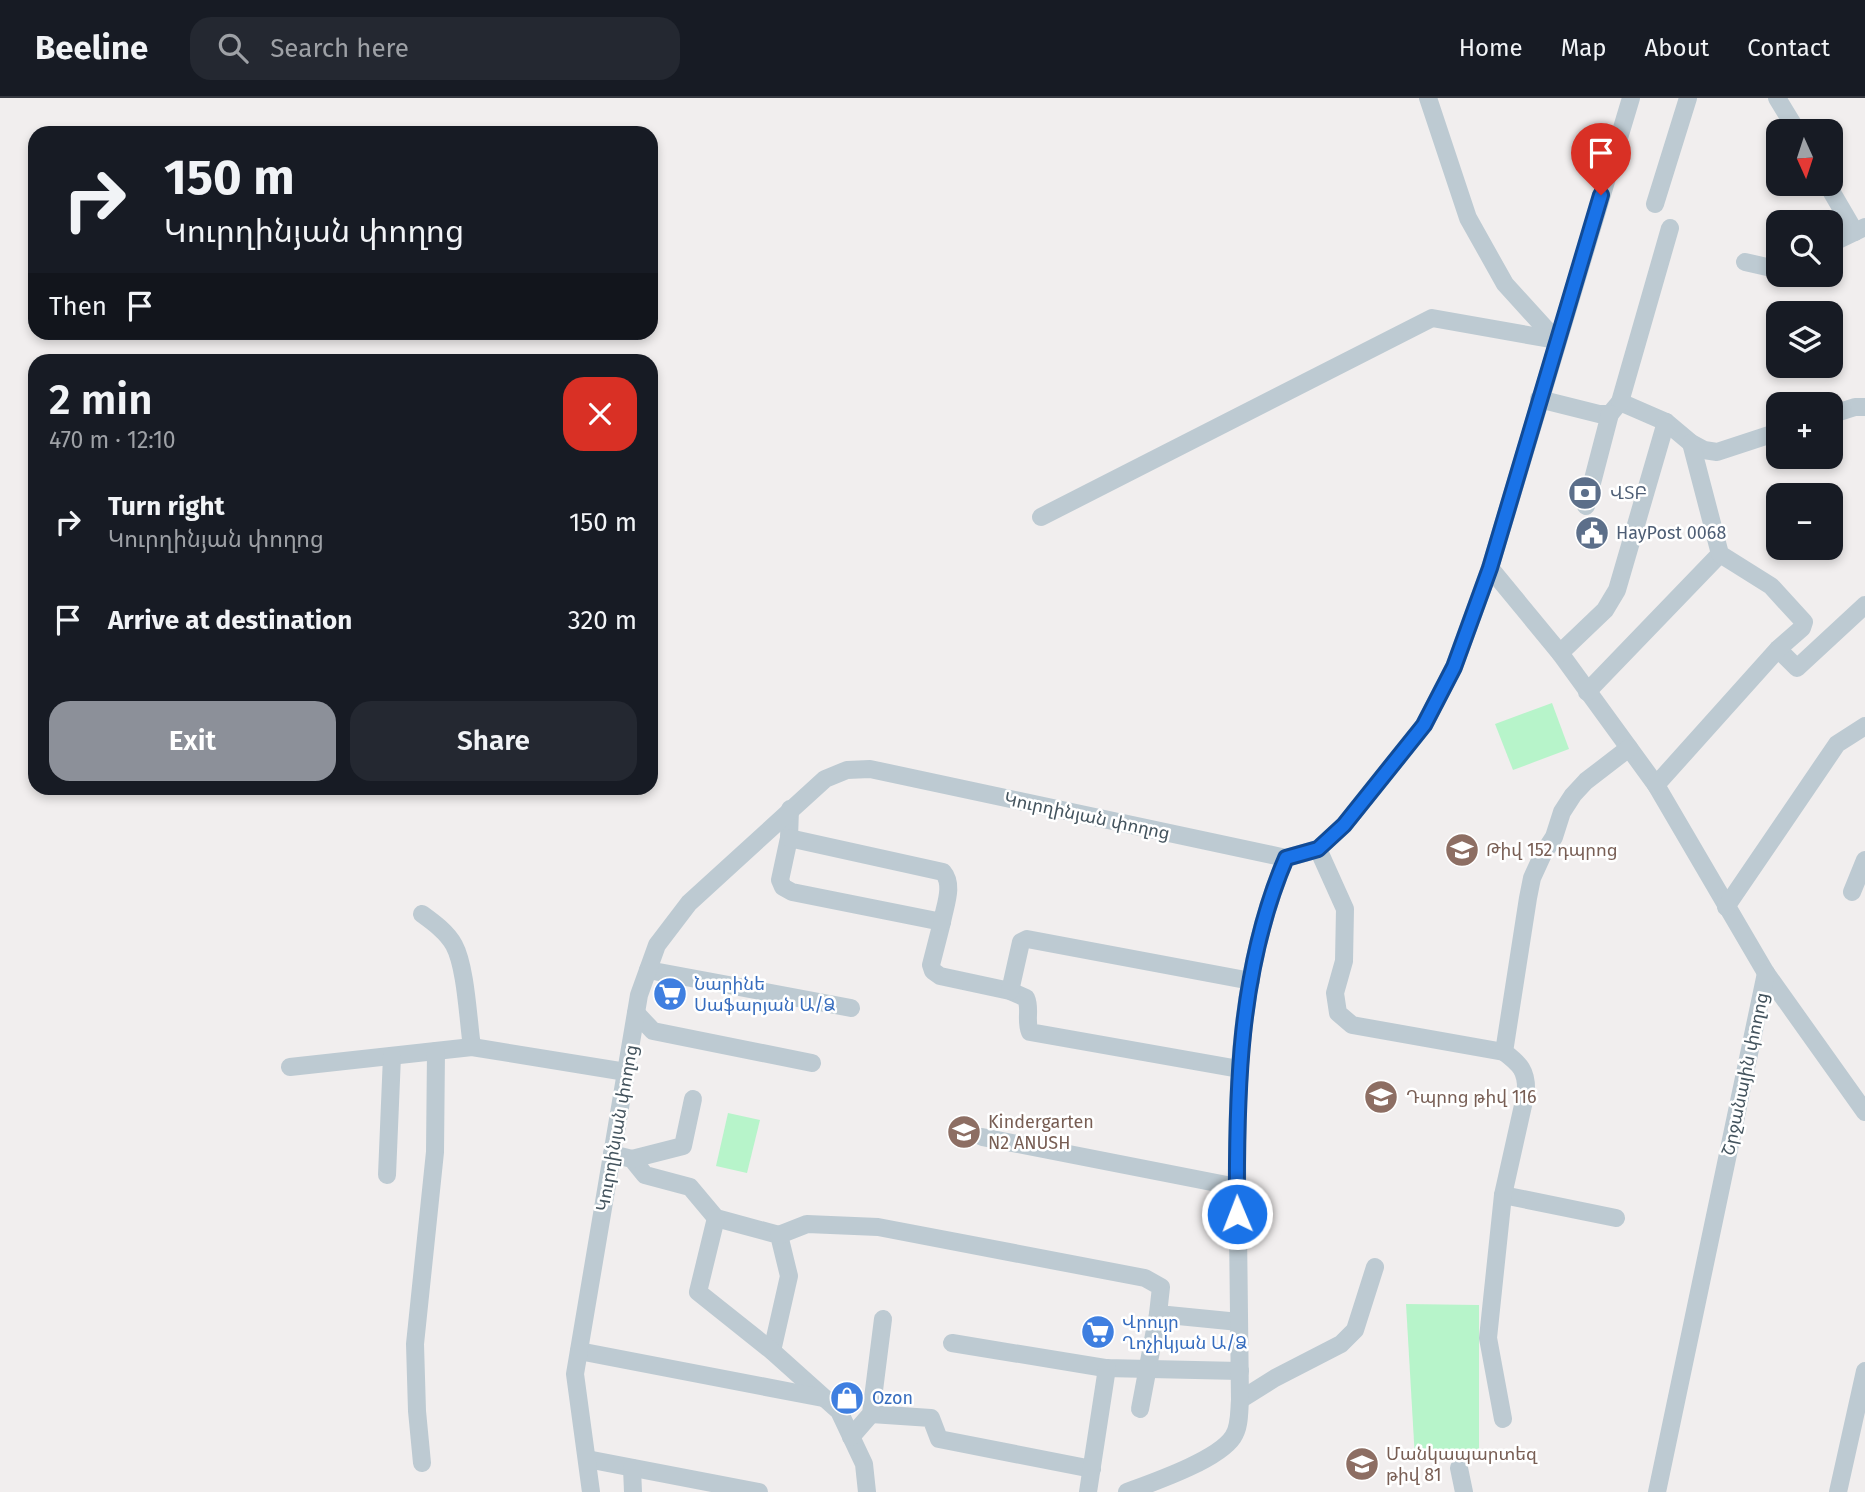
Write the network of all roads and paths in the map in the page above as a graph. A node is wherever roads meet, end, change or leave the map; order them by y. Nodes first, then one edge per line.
1 (1429, 98) edge
2 (1631, 98) edge
3 (1688, 98) edge
4 (1777, 98) edge
5 (1790, 119) edge
6 (1836, 196) edge
7 (1655, 204) dead end
8 (1670, 228) dead end
9 (1860, 229) edge
10 (1843, 238) edge
11 (1745, 262) dead end
12 (1766, 267) edge
13 (1556, 340) junction
14 (1539, 399) junction
15 (1865, 407) edge
16 (1615, 408) junction
17 (1843, 411) edge
18 (1666, 422) junction
19 (1766, 436) edge
20 (1691, 443) junction
21 (1586, 506) dead end
22 (1041, 517) dead end
23 (1720, 554) junction
24 (1490, 568) junction
25 (1865, 605) edge
26 (1778, 649) junction
27 (1560, 653) junction
28 (1587, 692) junction
29 (1865, 726) edge
30 (1629, 748) junction
31 (1656, 785) junction
32 (790, 809) junction
33 (789, 838) junction
34 (1318, 849) junction
35 (1286, 858) junction
36 (1865, 860) edge
37 (1852, 892) dead end
38 (1726, 907) junction
39 (422, 914) dead end
40 (942, 922) junction
41 (648, 970) junction
42 (1766, 973) junction
43 (1251, 981) junction
44 (1010, 991) junction
45 (851, 1008) dead end
46 (636, 1013) junction
47 (472, 1047) junction
48 (436, 1051) junction
49 (1504, 1052) junction
50 (392, 1056) junction
51 (813, 1063) dead end
52 (290, 1067) dead end
53 (1239, 1069) junction
54 (626, 1072) junction
55 (693, 1099) dead end
56 (1865, 1112) edge
57 (982, 1137) dead end
58 (612, 1154) junction
59 (632, 1159) junction
60 (387, 1175) dead end
61 (1237, 1187) junction
62 (1503, 1195) junction
63 (716, 1218) junction
64 (1616, 1218) dead end
65 (779, 1236) junction
66 (1375, 1267) dead end
67 (1158, 1314) junction
68 (883, 1319) dead end
69 (1239, 1322) junction
70 (952, 1343) dead end
71 (579, 1351) junction
72 (772, 1351) junction
73 (1107, 1368) junction
74 (1149, 1370) junction
75 (1240, 1371) junction
76 (1865, 1371) edge
77 (826, 1399) junction
78 (1240, 1400) junction
79 (1140, 1409) dead end
80 (871, 1415) junction
81 (1503, 1419) dead end
82 (851, 1437) junction
83 (587, 1459) junction
84 (422, 1463) dead end
85 (632, 1468) junction
86 (1459, 1468) dead end
87 (1092, 1469) junction
88 (591, 1492) edge
89 (633, 1492) edge
90 (759, 1492) edge
91 (867, 1492) edge
92 (1088, 1492) edge
93 (1127, 1492) edge
94 (1464, 1492) edge
95 (1657, 1492) edge
96 (1838, 1492) edge

1 - 13 street
2 - 13 street, Կուրղինյան փողոց
3 - 7 street
4 - 5 street
6 - 9 street
8 - 16 street
9 - 10 street
11 - 12 street
13 - 14 street, Կուրղինյան փողոց
13 - 22 street
14 - 16 street
14 - 24 street, Կուրղինյան փողոց
15 - 17 street
16 - 18 street
16 - 21 street
18 - 20 street
18 - 27 street
19 - 20 street
20 - 23 street
23 - 26 street
23 - 28 street
24 - 27 street, Շրջանային փողոց
24 - 34 street, Կուրղինյան փողոց
25 - 26 street
26 - 31 street
27 - 28 street, Շրջանային փողոց
28 - 30 street, Շրջանային փողոց
29 - 38 street
30 - 31 street, Շրջանային փողոց
30 - 49 street
31 - 38 street, Շրջանային փողոց
32 - 33 street
32 - 35 street, Կուրղինյան փողոց
32 - 41 street, Կուրղինյան փողոց
33 - 40 street
33 - 40 street
34 - 35 street, Կուրղինյան փողոց
34 - 49 street
35 - 43 street
36 - 37 street
38 - 42 street, Շրջանային փողոց
39 - 47 street
40 - 44 street
41 - 45 street
41 - 46 street, Կուրղինյան փողոց
42 - 56 street
42 - 95 street, Շրջանային փողոց
43 - 44 street
43 - 53 street
44 - 53 street
46 - 51 street
46 - 54 street, Կուրղինյան փողոց
47 - 48 street
47 - 54 street
48 - 50 street
48 - 84 street
49 - 62 street
50 - 52 street
50 - 60 street
53 - 61 street
54 - 58 street, Կուրղինյան փողոց
55 - 59 street
57 - 61 street
58 - 59 street
58 - 71 street, Կուրղինյան փողոց
59 - 63 street
61 - 69 street
62 - 64 street
62 - 81 street
63 - 65 street
63 - 72 street
65 - 67 street
65 - 72 street
66 - 78 street
67 - 69 street
67 - 74 street
68 - 80 street
69 - 75 street
70 - 73 street
71 - 77 street
71 - 83 street, Կուրղինյան փողոց
72 - 77 street
73 - 74 street
73 - 87 street
74 - 75 street
74 - 79 street
75 - 78 street
76 - 96 street
77 - 82 street
78 - 93 street
80 - 82 street
80 - 87 street
82 - 91 street
83 - 85 street
83 - 88 street, Կուրղինյան փողոց
85 - 89 street
85 - 90 street
86 - 94 street
87 - 92 street

